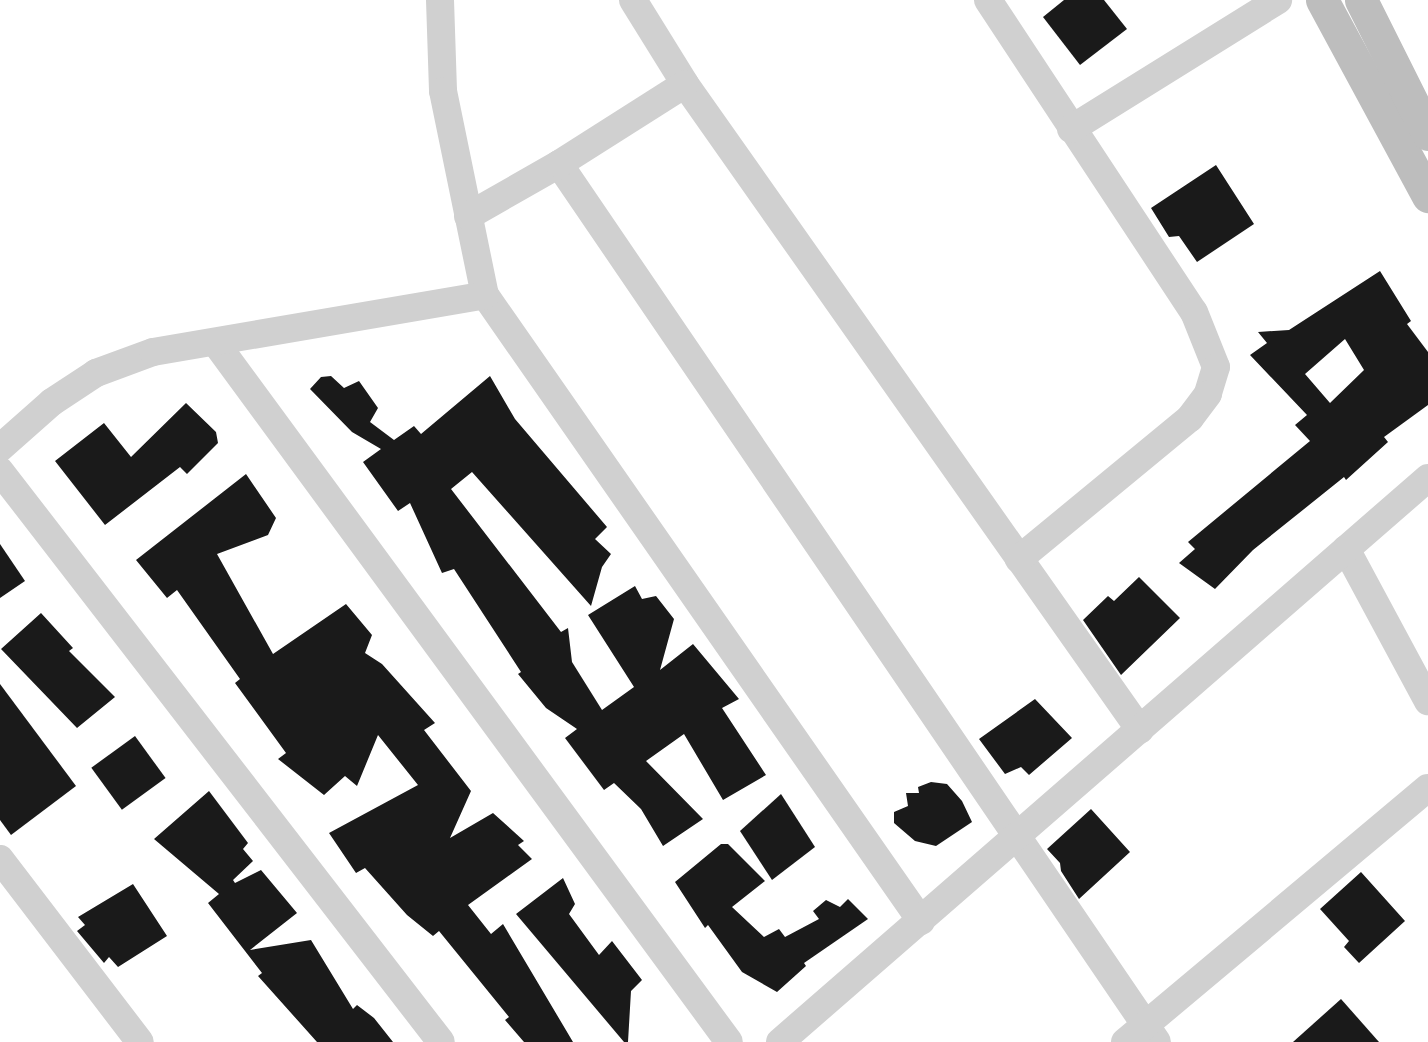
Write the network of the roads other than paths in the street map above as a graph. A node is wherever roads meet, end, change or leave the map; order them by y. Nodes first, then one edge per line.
1 (440, 0) edge
2 (633, 0) edge
3 (988, 0) edge
4 (1278, 0) edge
5 (1322, 0) edge
6 (1360, 0) edge
7 (685, 84) junction
8 (1071, 129) junction
9 (1428, 134) edge
10 (559, 164) junction
11 (1428, 196) edge
12 (468, 216) junction
13 (485, 295) junction
14 (215, 342) junction
15 (0, 448) edge
16 (0, 471) edge
17 (1428, 478) edge
18 (1346, 549) junction
19 (1019, 559) junction
20 (1428, 701) edge
21 (1140, 730) junction
22 (1428, 788) edge
23 (1015, 835) junction
24 (0, 859) edge
25 (921, 921) junction
26 (1142, 1037) edge
27 (140, 1042) edge
28 (441, 1042) edge
29 (729, 1042) edge
30 (780, 1042) edge

1 - 12 street
2 - 7 street
3 - 8 street
4 - 8 street
5 - 11 street
6 - 9 street
7 - 10 street
7 - 19 street
8 - 19 street
10 - 12 street
10 - 23 street
12 - 13 street
13 - 14 street
13 - 25 street
14 - 15 street
14 - 29 street
16 - 28 street
17 - 18 street
18 - 20 street
18 - 21 street
19 - 21 street
21 - 23 street
22 - 26 street
23 - 25 street
23 - 26 street
24 - 27 street
25 - 30 street

